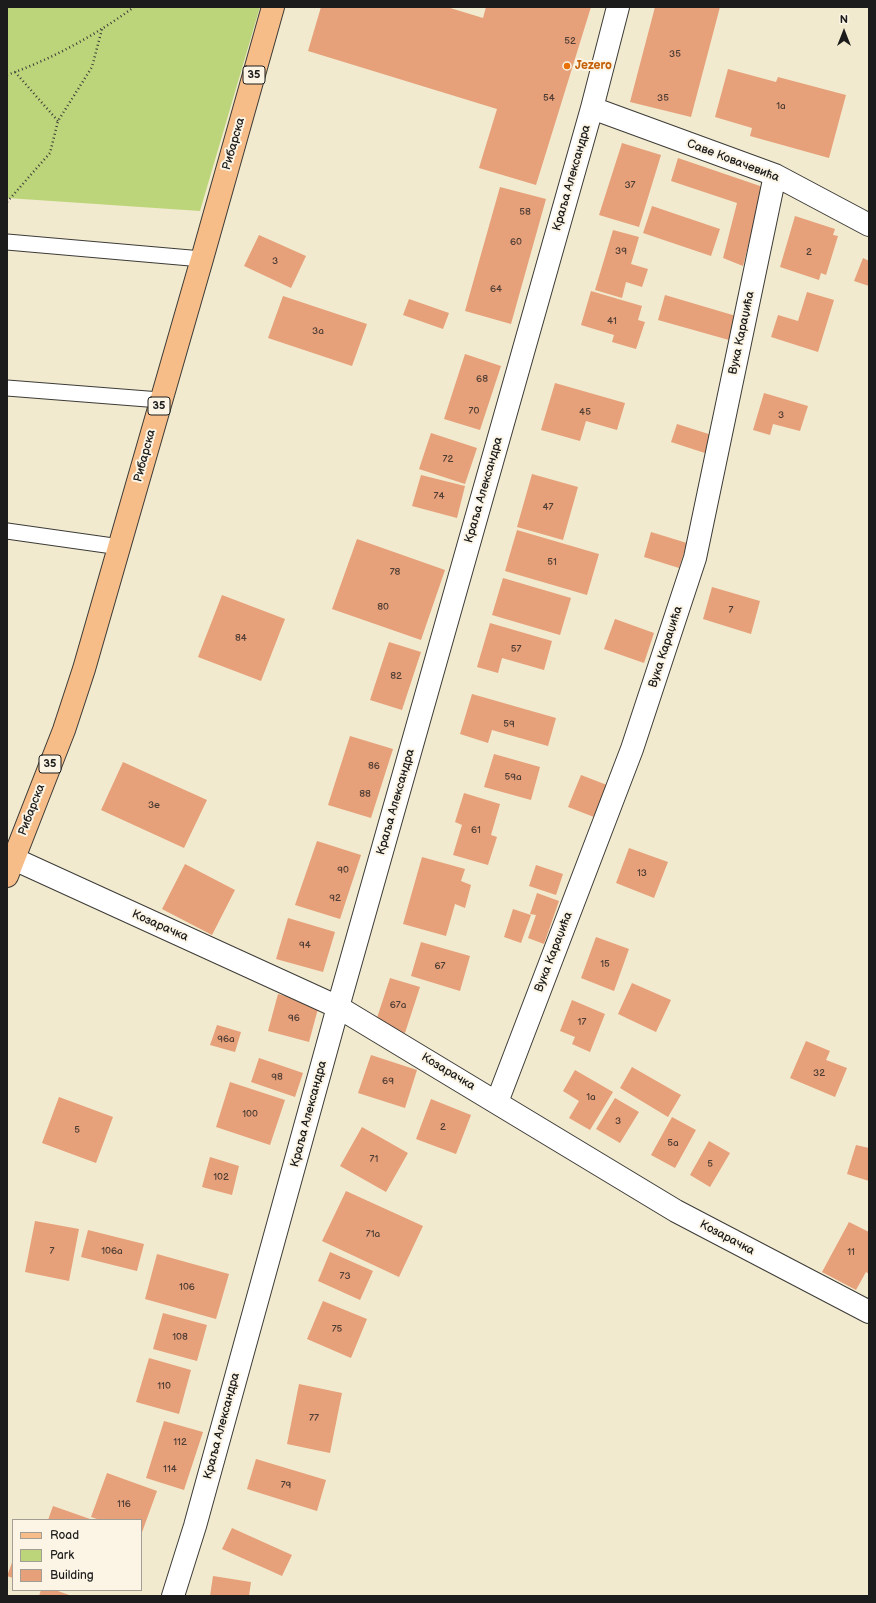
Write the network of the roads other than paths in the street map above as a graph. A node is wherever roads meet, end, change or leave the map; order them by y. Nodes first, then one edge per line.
1 (273, 7) edge
2 (618, 7) edge
3 (592, 108) junction
4 (775, 176) junction
5 (869, 225) edge
6 (7, 242) edge
7 (202, 259) junction
8 (7, 388) edge
9 (160, 400) junction
10 (7, 531) edge
11 (120, 547) junction
12 (10, 868) edge
13 (338, 1007) junction
14 (497, 1102) junction
15 (869, 1312) edge
16 (173, 1596) edge

1 - 7 main road, Рибарска / 35
2 - 3 street, Краља Александра
3 - 4 street, Саве Ковачевића
3 - 13 street, Краља Александра
4 - 5 street, Саве Ковачевића
4 - 14 street, Вука Караџића
6 - 7 lane
7 - 9 main road, Рибарска / 35
8 - 9 lane
9 - 11 main road, Рибарска / 35
10 - 11 lane
11 - 12 main road, Рибарска / 35
12 - 13 street, Козарачка
13 - 14 street, Козарачка
13 - 16 street, Краља Александра
14 - 15 street, Козарачка

